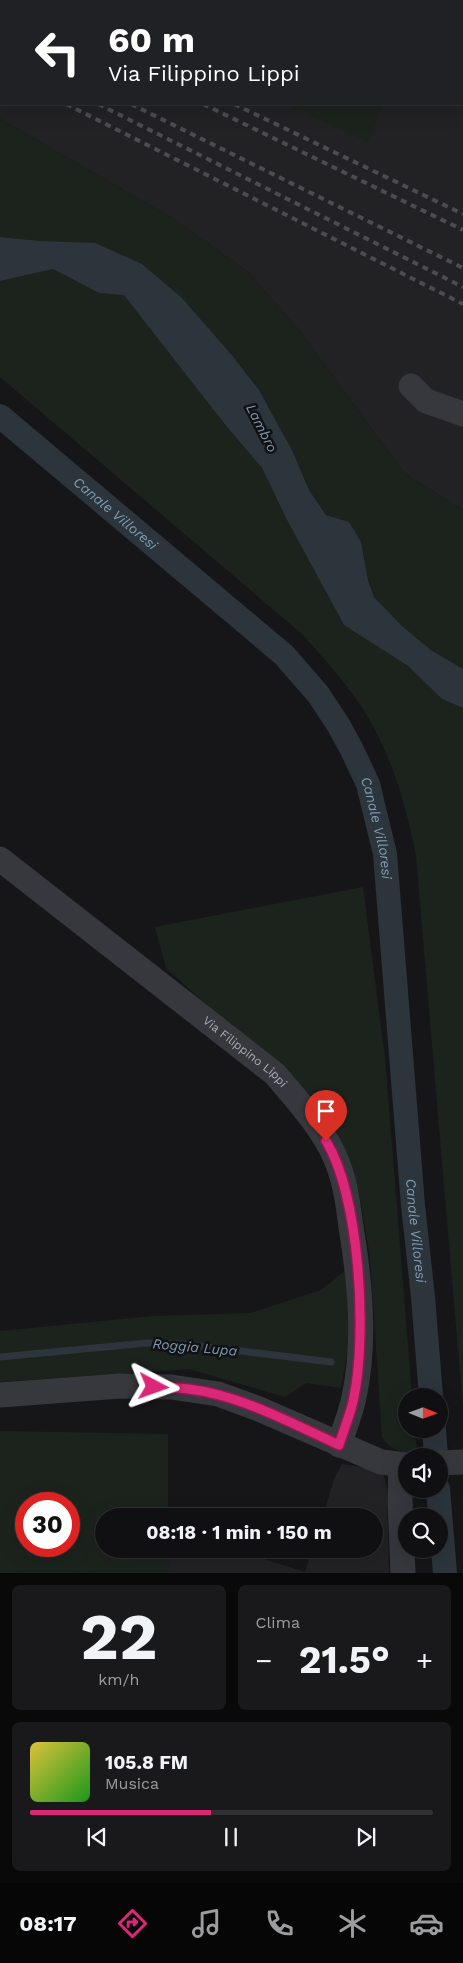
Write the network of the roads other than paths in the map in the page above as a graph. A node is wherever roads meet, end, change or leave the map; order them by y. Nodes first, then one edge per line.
1 (411, 386) dead end
2 (463, 414) edge
3 (0, 859) edge
4 (0, 1395) edge
5 (339, 1445) junction
6 (398, 1464) edge
7 (400, 1498) edge
8 (403, 1573) edge

1 - 2 street
3 - 5 street, Via Filippino Lippi
4 - 5 street
5 - 6 street
7 - 8 street

